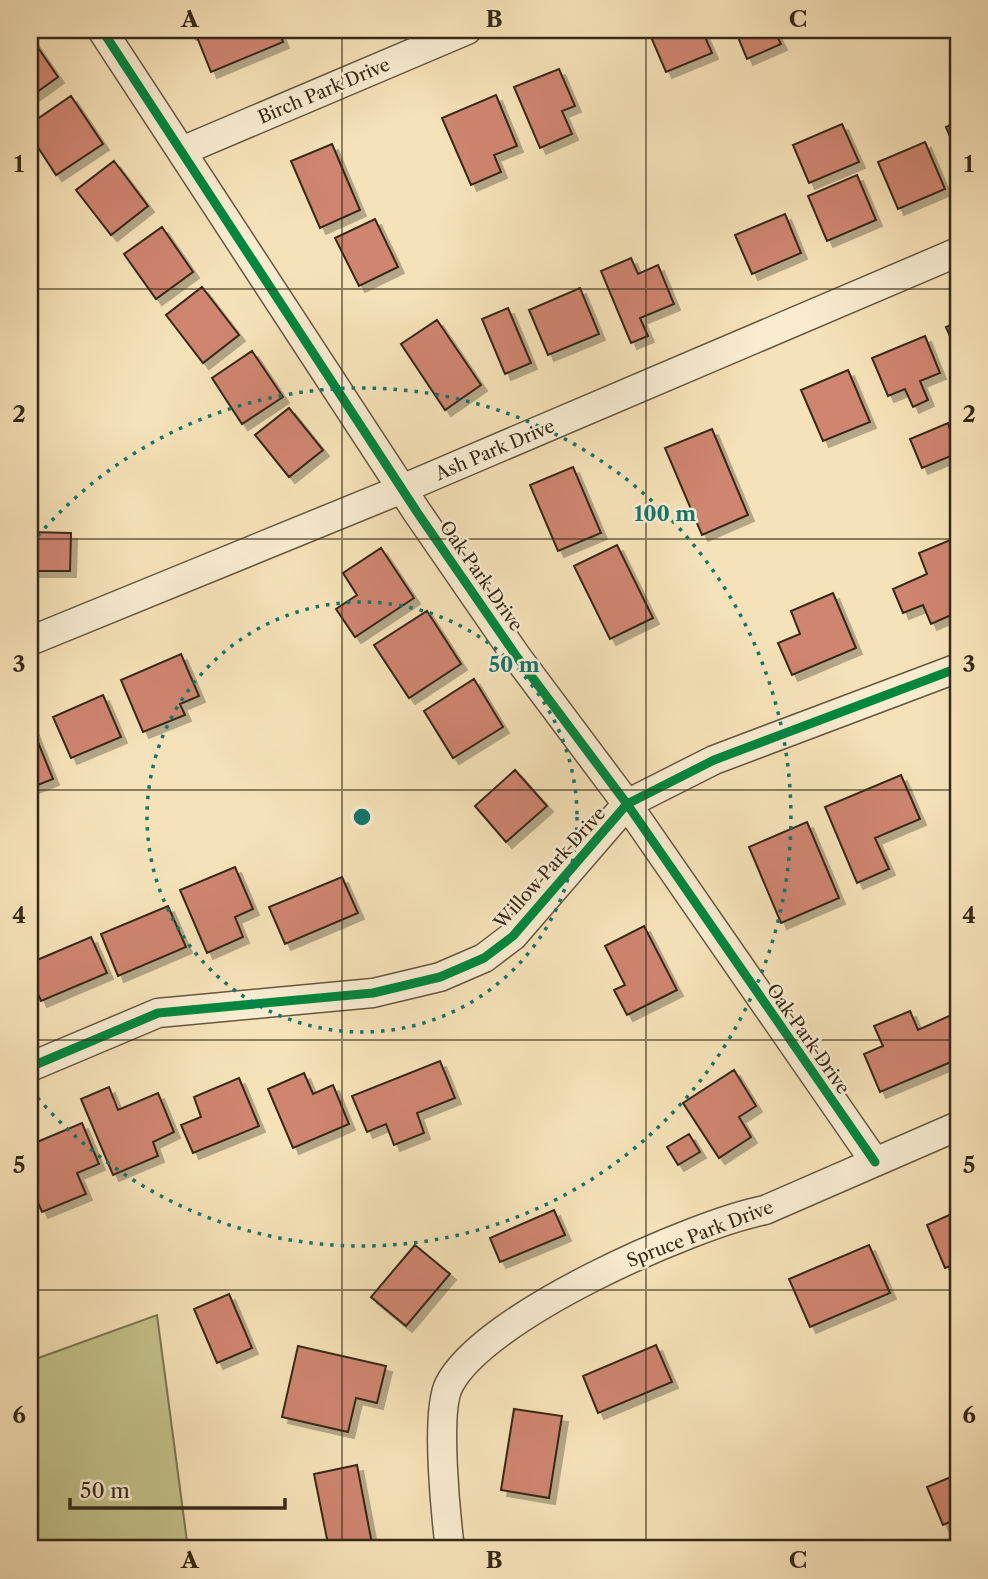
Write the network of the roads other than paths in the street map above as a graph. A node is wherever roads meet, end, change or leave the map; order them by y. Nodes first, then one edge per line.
1 (102, 30) edge
2 (467, 30) edge
3 (182, 151) junction
4 (958, 252) edge
5 (402, 489) junction
6 (30, 641) edge
7 (958, 668) edge
8 (627, 804) junction
9 (30, 1067) edge
10 (958, 1126) edge
11 (875, 1162) junction
12 (450, 1549) edge

1 - 3 street, Oak Park Drive
2 - 3 street, Birch Park Drive
3 - 5 street, Oak Park Drive
4 - 5 street, Ash Park Drive
5 - 6 street, Ash Park Drive
5 - 8 street, Oak Park Drive
7 - 8 street, Willow Park Drive
8 - 9 street, Willow Park Drive
8 - 11 street, Oak Park Drive
10 - 11 street, Spruce Park Drive
11 - 12 street, Spruce Park Drive

